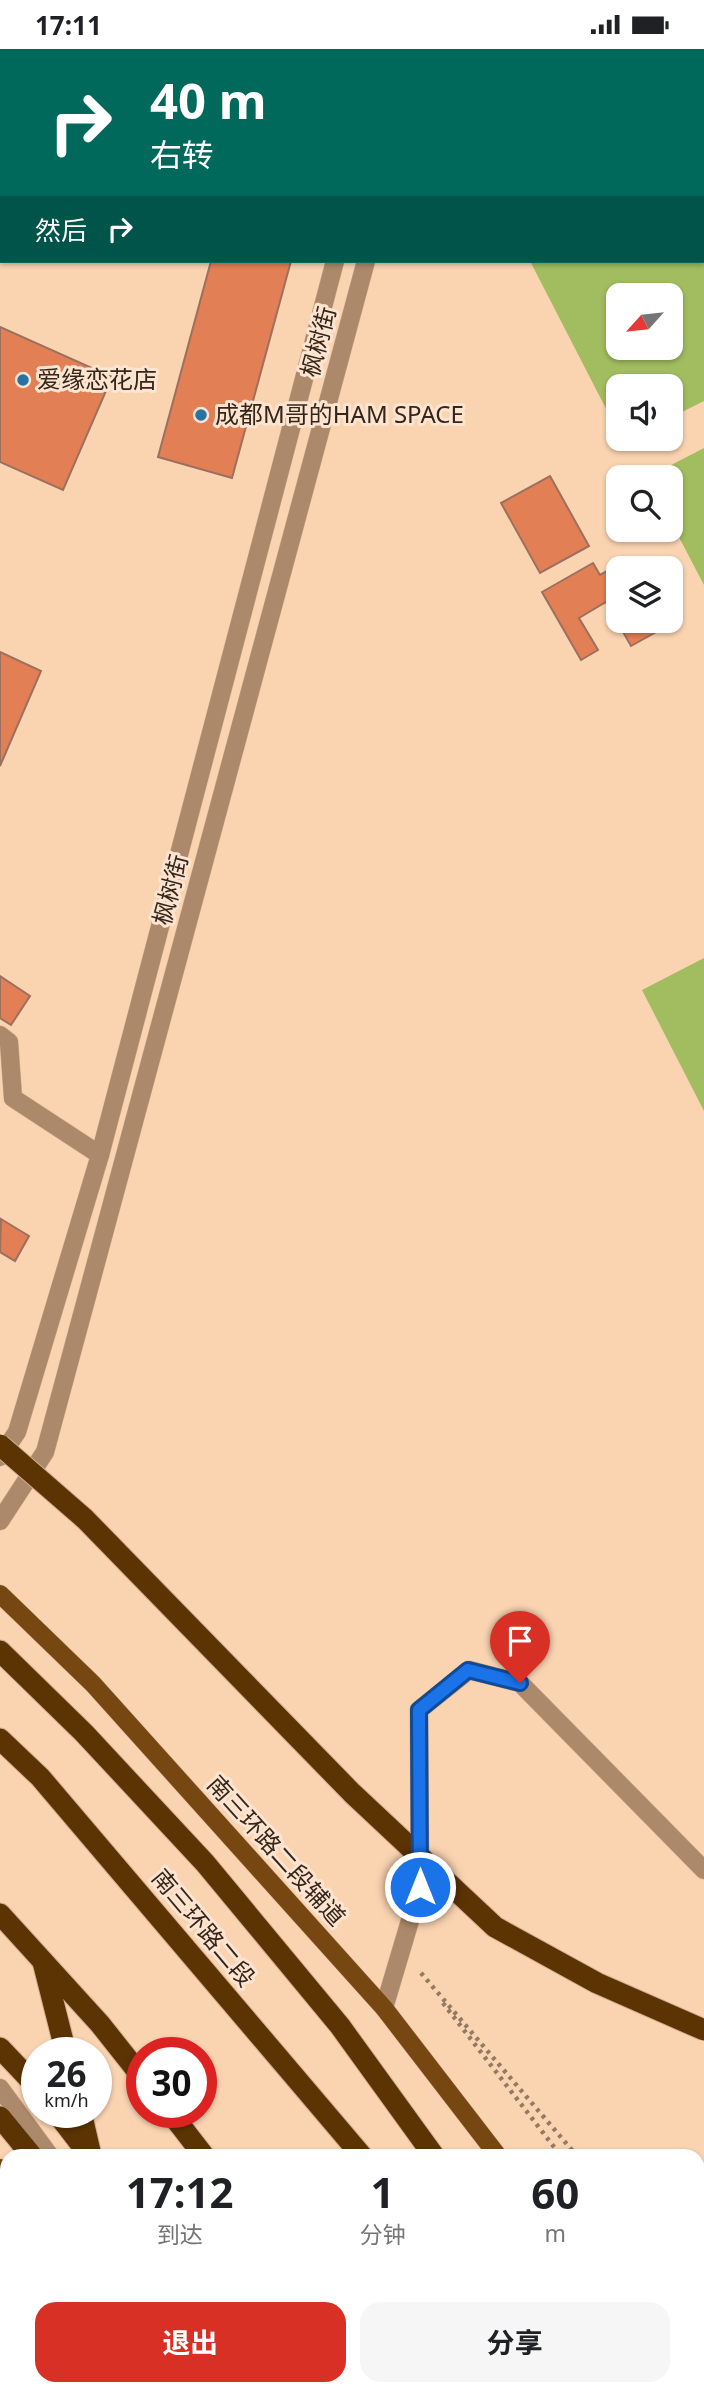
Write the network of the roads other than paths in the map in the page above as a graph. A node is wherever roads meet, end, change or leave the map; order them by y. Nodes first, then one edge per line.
1 (334, 263) edge
2 (365, 263) edge
3 (0, 1035) edge
4 (100, 1155) junction
5 (0, 1445) edge
6 (0, 1457) edge
7 (0, 1521) edge
8 (0, 1594) edge
9 (0, 1651) edge
10 (0, 1739) edge
11 (704, 1871) edge
12 (0, 1914) edge
13 (41, 1957) junction
14 (384, 2008) junction
15 (704, 2031) edge
16 (62, 2037) edge
17 (0, 2048) edge
18 (126, 2057) edge
19 (21, 2070) edge
20 (0, 2088) edge
21 (0, 2117) edge
22 (68, 2128) edge
23 (84, 2128) edge
24 (182, 2128) edge
25 (26, 2149) edge
26 (45, 2149) edge
27 (85, 2149) edge
28 (88, 2149) edge
29 (199, 2149) edge
30 (356, 2149) edge
31 (430, 2149) edge
32 (493, 2149) edge

1 - 4 street, 枫树街
2 - 7 street, 枫树街
3 - 4 street
4 - 6 street, 枫树街
5 - 15 highway, bridge
8 - 14 main road, 南三环路二段辅道
9 - 31 highway
10 - 30 highway, 南三环路二段
11 - 14 street
12 - 13 highway
13 - 16 highway
13 - 18 highway
14 - 32 main road, 南三环路二段辅道
17 - 19 highway
20 - 26 street
21 - 25 highway
22 - 27 highway
23 - 28 highway
24 - 29 highway

